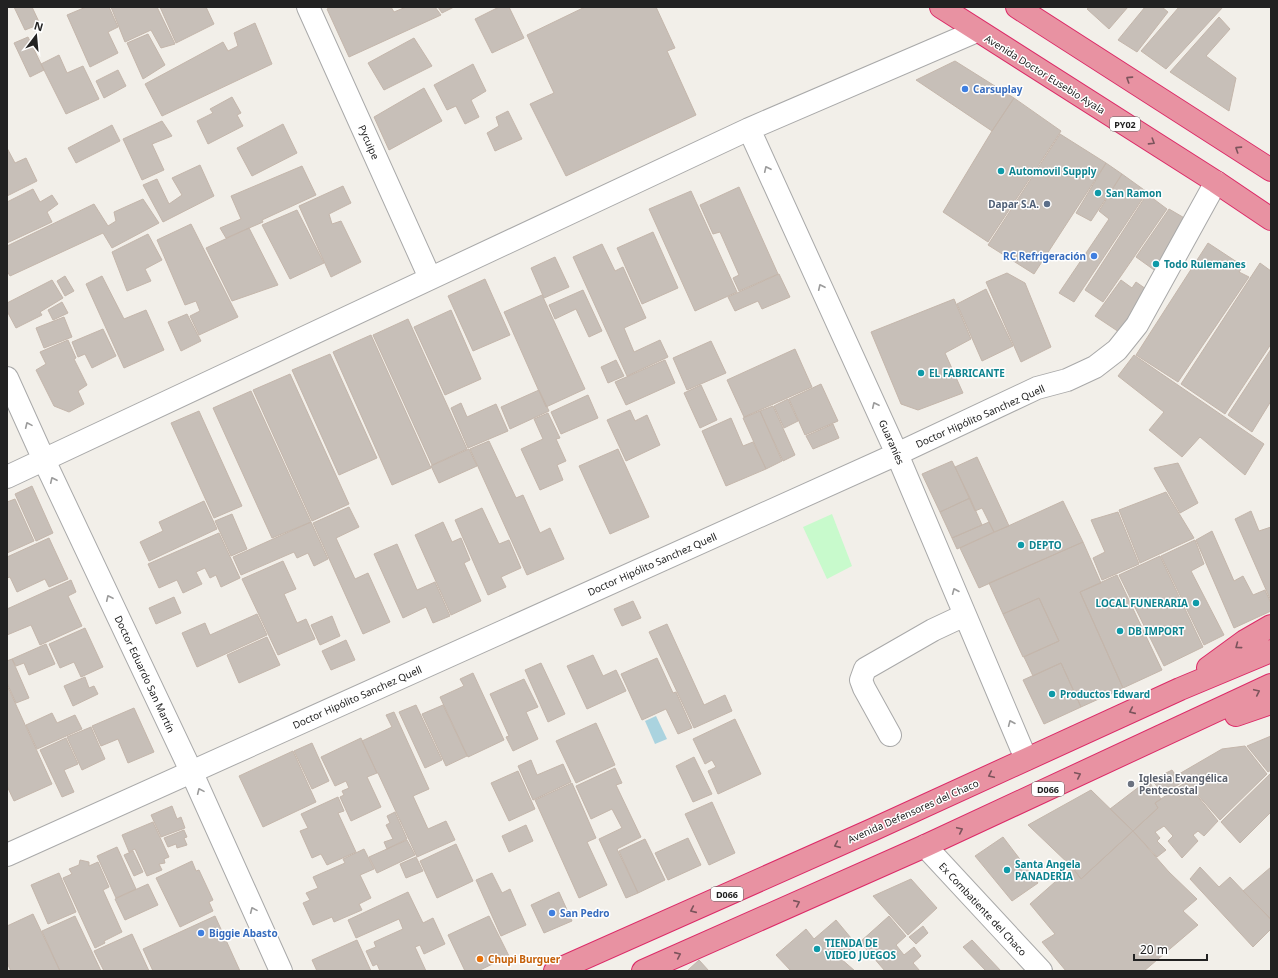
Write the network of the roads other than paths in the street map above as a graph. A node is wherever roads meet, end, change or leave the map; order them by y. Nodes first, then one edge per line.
1 (308, 7) edge
2 (941, 7) edge
3 (1017, 7) edge
4 (977, 31) junction
5 (749, 129) junction
6 (1271, 170) edge
7 (1216, 182) junction
8 (1271, 219) edge
9 (430, 278) junction
10 (7, 378) edge
11 (897, 454) junction
12 (44, 460) junction
13 (7, 477) edge
14 (965, 615) junction
15 (1271, 626) edge
16 (1271, 651) edge
17 (1271, 685) edge
18 (1180, 689) junction
19 (1271, 703) edge
20 (1171, 731) junction
21 (890, 735) dead end
22 (1026, 759) junction
23 (191, 771) junction
24 (925, 846) junction
25 (7, 855) edge
26 (281, 971) edge
27 (556, 971) edge
28 (642, 971) edge
29 (1041, 971) edge

1 - 9 street, Pycuipe
2 - 4 highway, Avenida Doctor Eusebio Ayala / PY02
6 -> 3 highway
4 - 5 street
4 -> 7 highway, Avenida Doctor Eusebio Ayala / PY02
5 - 9 street
11 -> 5 street, Guaraníes
7 - 8 highway, Avenida Doctor Eusebio Ayala / PY02
7 - 11 street, Doctor Hipólito Sanchez Quell
9 - 12 street
12 -> 10 street, Doctor Eduardo San Martín
14 -> 11 street, Guaraníes
11 - 23 street, Doctor Hipólito Sanchez Quell
12 - 13 street
23 -> 12 street, Doctor Eduardo San Martín
14 - 21 street
22 -> 14 street, Guaraníes
15 -> 18 highway
16 - 18 highway, Avenida Defensores del Chaco / D066
20 -> 17 highway, D066
18 -> 22 highway, Avenida Defensores del Chaco / D066
19 - 20 highway
24 -> 20 highway, D066
22 -> 27 highway, Avenida Defensores del Chaco / D066
23 - 25 street, Doctor Hipólito Sanchez Quell
26 -> 23 street, Doctor Eduardo San Martín
28 -> 24 highway, D066
24 - 29 street, Ex Combatiente del Chaco

